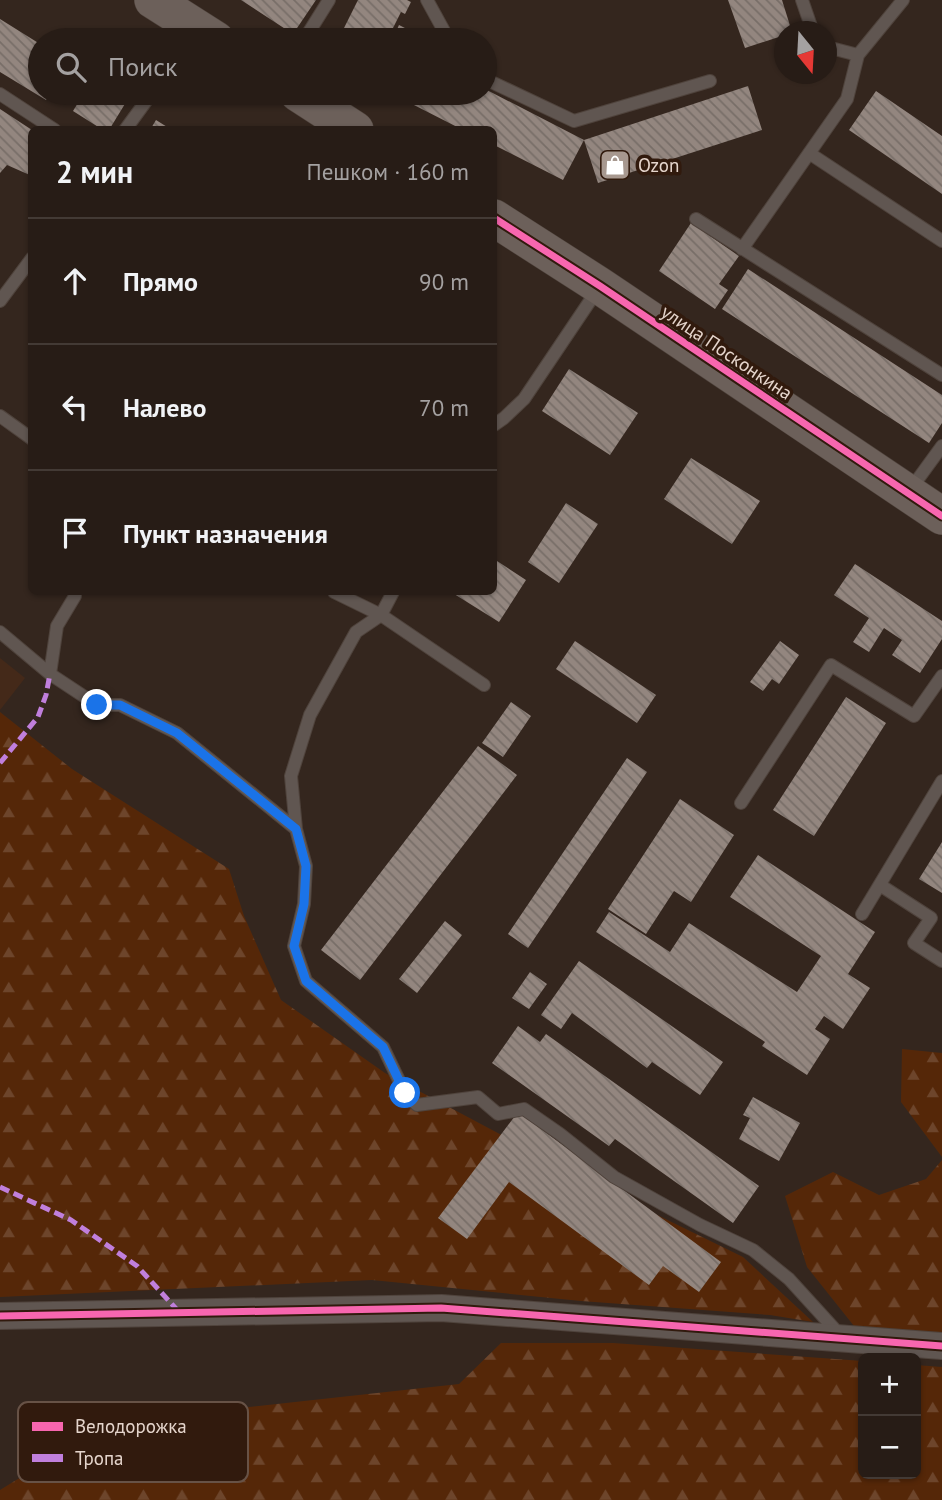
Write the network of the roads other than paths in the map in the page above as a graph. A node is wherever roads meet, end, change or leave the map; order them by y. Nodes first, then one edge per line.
1 (153, 0) edge
2 (329, 0) edge
3 (427, 0) edge
4 (802, 0) edge
5 (903, 0) edge
6 (809, 21) edge
7 (190, 28) edge
8 (312, 28) edge
9 (442, 28) edge
10 (837, 50) edge
11 (858, 55) junction
12 (710, 81) dead end
13 (497, 85) edge
14 (0, 94) edge
15 (143, 105) edge
16 (316, 105) edge
17 (49, 126) edge
18 (128, 126) edge
19 (349, 126) edge
20 (809, 153) junction
21 (696, 219) dead end
22 (497, 220) edge
23 (942, 241) edge
24 (742, 249) junction
25 (28, 263) edge
26 (600, 286) junction
27 (0, 301) edge
28 (942, 375) edge
29 (0, 416) edge
30 (497, 423) edge
31 (28, 436) edge
32 (942, 446) edge
33 (908, 493) junction
34 (942, 516) edge
35 (75, 595) edge
36 (340, 595) edge
37 (391, 595) edge
38 (381, 615) junction
39 (0, 632) edge
40 (50, 674) junction
41 (942, 676) edge
42 (484, 685) dead end
43 (942, 781) edge
44 (741, 803) dead end
45 (296, 829) junction
46 (880, 885) junction
47 (862, 914) dead end
48 (942, 961) edge
49 (0, 1316) edge
50 (843, 1338) junction
51 (942, 1346) edge

1 - 7 street
2 - 8 lane
3 - 9 lane
4 - 6 lane
5 - 11 lane
10 - 11 lane
11 - 20 lane
12 - 13 lane
14 - 17 lane
15 - 18 lane
16 - 19 street
20 - 23 lane
20 - 24 lane
21 - 24 lane
22 - 26 street, улица Посконкина
24 - 28 lane
25 - 27 lane
26 - 30 lane
26 - 33 street, улица Посконкина
29 - 31 lane
32 - 33 lane
33 - 34 street, улица Посконкина
35 - 40 lane
36 - 38 lane
37 - 38 lane
38 - 42 lane
38 - 45 lane
39 - 40 lane
40 - 45 lane
41 - 44 lane
43 - 46 lane
45 - 50 lane
46 - 47 lane
46 - 48 lane
49 - 50 street
50 - 51 street

